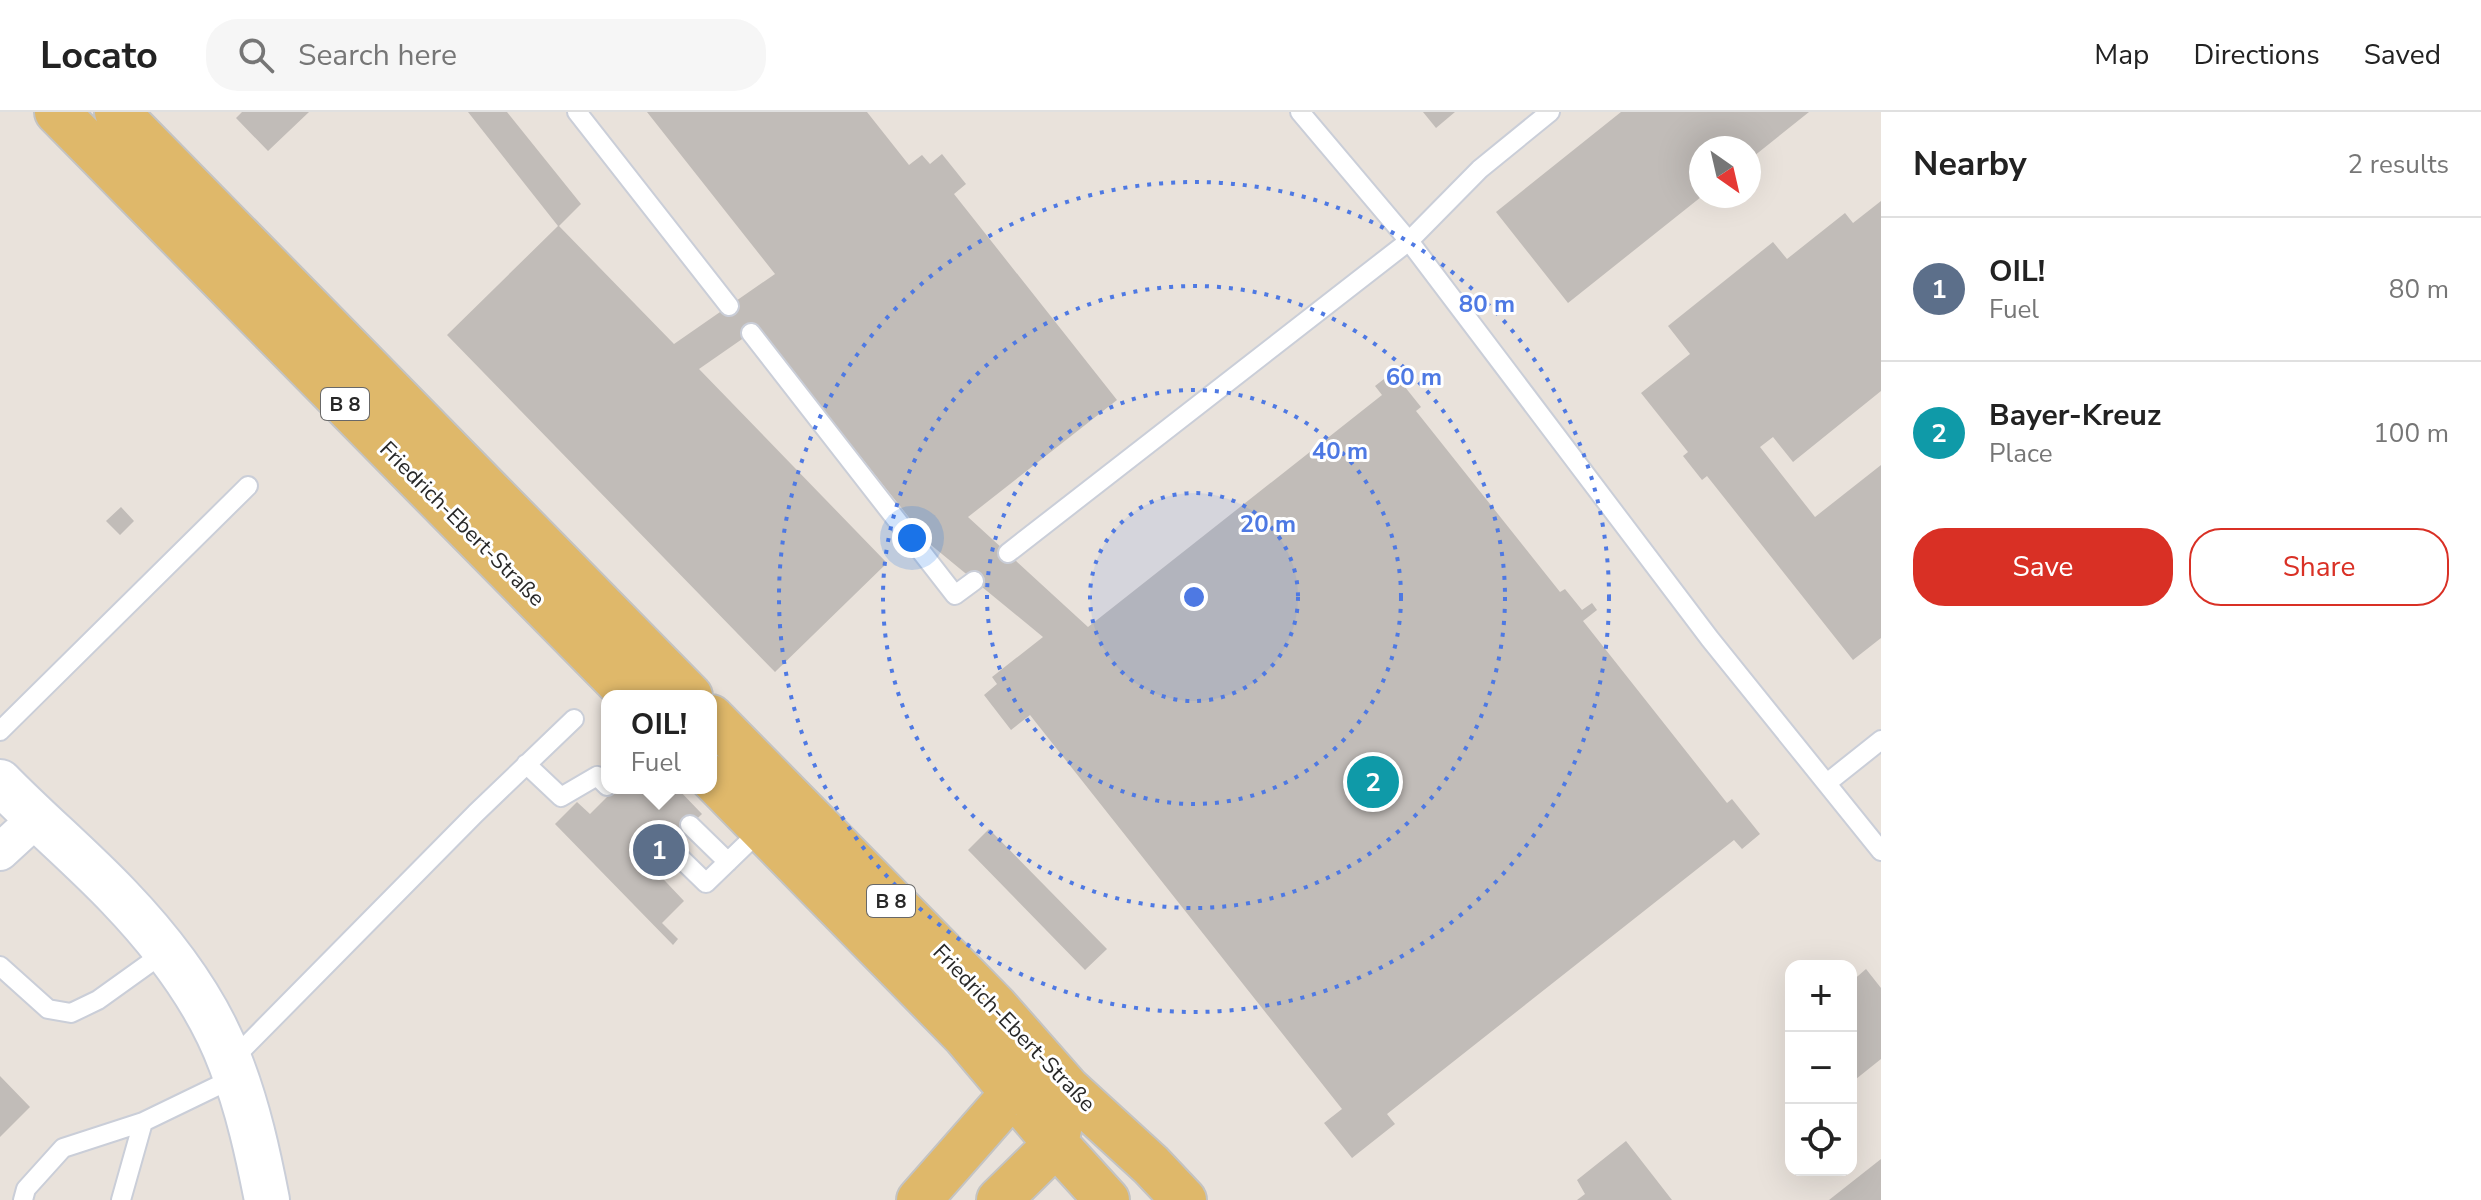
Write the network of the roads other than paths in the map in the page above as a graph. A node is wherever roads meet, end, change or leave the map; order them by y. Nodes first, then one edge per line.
1 (57, 112) edge
2 (117, 112) edge
3 (577, 112) edge
4 (1300, 112) edge
5 (1550, 112) edge
6 (1409, 241) junction
7 (729, 306) dead end
8 (751, 333) dead end
9 (248, 486) dead end
10 (1008, 553) dead end
11 (974, 581) dead end
12 (626, 690) edge
13 (684, 690) edge
14 (574, 719) dead end
15 (717, 723) edge
16 (0, 731) edge
17 (1881, 740) edge
18 (526, 764) junction
19 (0, 782) edge
20 (717, 783) edge
21 (1827, 783) junction
22 (601, 784) edge
23 (37, 818) junction
24 (690, 825) dead end
25 (762, 829) junction
26 (668, 846) dead end
27 (1881, 851) edge
28 (0, 852) edge
29 (728, 862) junction
30 (165, 952) junction
31 (0, 966) edge
32 (234, 1069) junction
33 (1068, 1089) junction
34 (1013, 1093) junction
35 (143, 1122) junction
36 (1056, 1144) junction
37 (23, 1200) edge
38 (121, 1200) edge
39 (267, 1200) edge
40 (919, 1200) edge
41 (999, 1200) edge
42 (1107, 1200) edge
43 (1184, 1200) edge

1 - 12 main road, Friedrich-Ebert-Straße / B 8
2 - 13 main road, Friedrich-Ebert-Straße / B 8
3 - 7 lane
4 - 6 lane
5 - 6 lane
6 - 10 lane
6 - 21 lane
8 - 11 lane
9 - 16 lane
14 - 18 lane
15 - 33 main road, Friedrich-Ebert-Straße / B 8
17 - 21 lane
18 - 22 lane
18 - 32 lane
19 - 23 street
20 - 25 main road, Friedrich-Ebert-Straße / B 8
21 - 27 lane
23 - 28 street
23 - 30 street
24 - 29 lane
25 - 29 lane
25 - 34 main road, Friedrich-Ebert-Straße / B 8
26 - 29 lane
30 - 31 lane
30 - 32 street
32 - 35 lane
32 - 39 street
33 - 34 main road
33 - 36 main road
33 - 43 main road, Friedrich-Ebert-Straße / B 8
34 - 36 main road, Friedrich-Ebert-Straße / B 8
34 - 40 main road
35 - 37 lane
35 - 38 lane
36 - 41 main road
36 - 42 main road, Friedrich-Ebert-Straße / B 8

